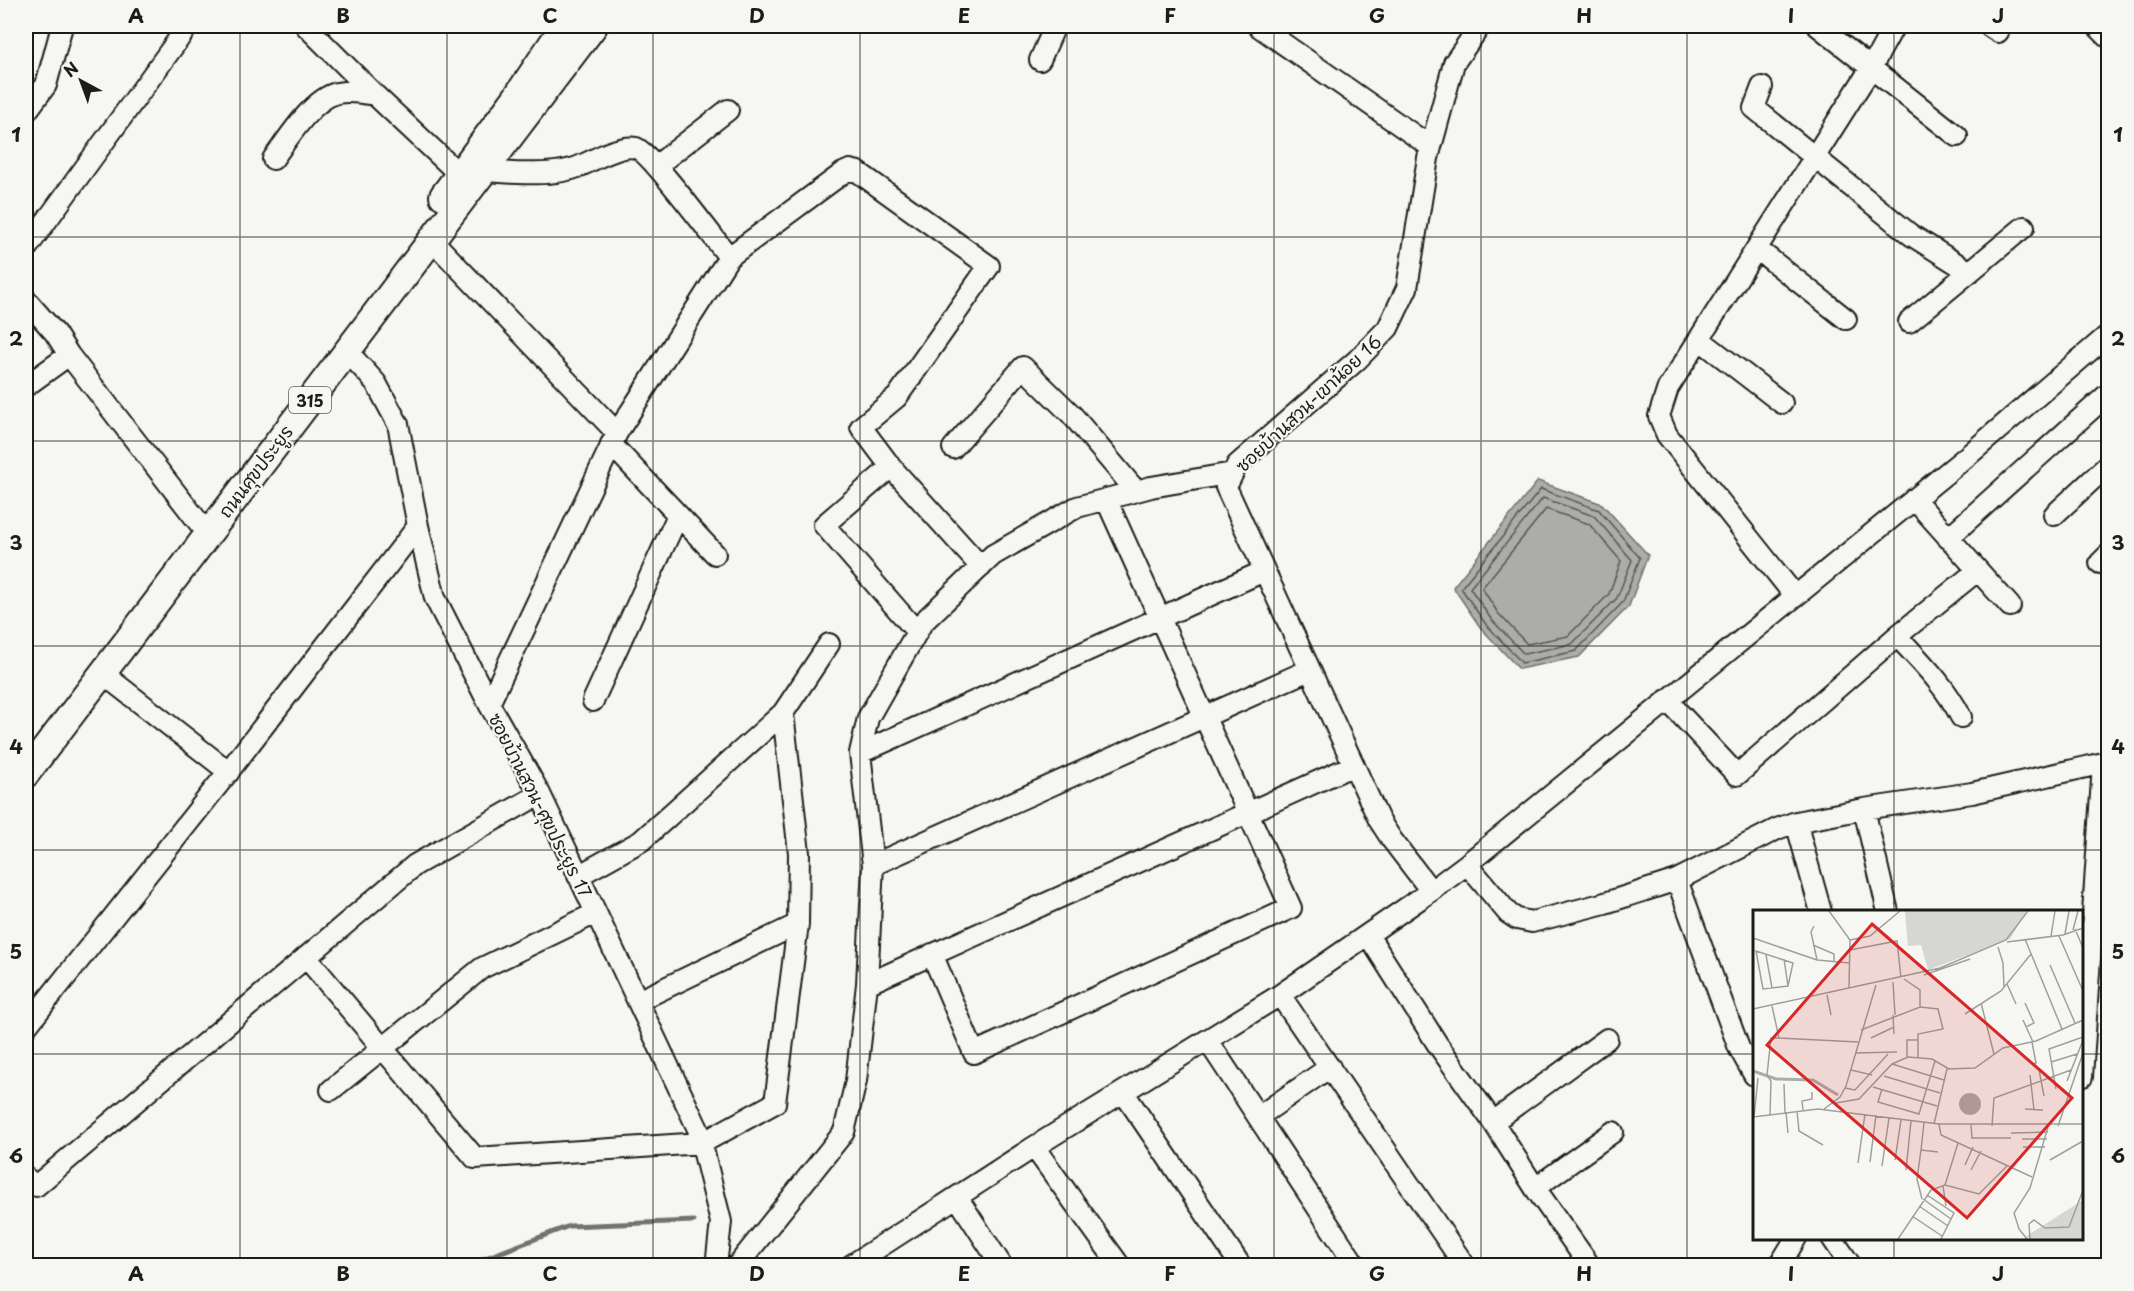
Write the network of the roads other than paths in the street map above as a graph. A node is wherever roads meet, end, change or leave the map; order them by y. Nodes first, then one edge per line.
1 (62, 26) edge
2 (188, 26) edge
3 (306, 26) edge
4 (564, 26) edge
5 (594, 26) edge
6 (1055, 26) edge
7 (1258, 26) edge
8 (1480, 26) edge
9 (1818, 26) edge
10 (1894, 26) edge
11 (2097, 26) edge
12 (2109, 37) edge
13 (1040, 60) dead end
14 (1871, 68) junction
15 (1762, 87) dead end
16 (375, 95) junction
17 (728, 110) dead end
18 (26, 111) edge
19 (1957, 136) dead end
20 (1431, 147) junction
21 (1814, 157) junction
22 (273, 159) dead end
23 (656, 166) junction
24 (471, 173) junction
25 (2024, 227) dead end
26 (431, 239) junction
27 (26, 249) edge
28 (1757, 249) junction
29 (729, 257) junction
30 (1970, 272) junction
31 (26, 300) edge
32 (1846, 320) dead end
33 (1909, 322) dead end
34 (2109, 335) edge
35 (1699, 339) junction
36 (347, 351) junction
37 (69, 355) junction
38 (26, 386) edge
39 (2109, 394) edge
40 (1782, 403) dead end
41 (614, 439) junction
42 (953, 448) dead end
43 (2109, 465) edge
44 (891, 467) junction
45 (1233, 473) junction
46 (1136, 491) junction
47 (1106, 499) junction
48 (1914, 499) junction
49 (678, 515) junction
50 (2054, 515) dead end
51 (200, 524) junction
52 (418, 525) junction
53 (1948, 538) junction
54 (715, 554) dead end
55 (981, 567) junction
56 (1264, 571) junction
57 (1977, 571) junction
58 (1795, 596) junction
59 (2010, 606) dead end
60 (1160, 618) junction
61 (917, 632) junction
62 (1897, 636) junction
63 (829, 644) dead end
64 (1309, 670) junction
65 (102, 673) junction
66 (1667, 700) junction
67 (593, 701) dead end
68 (489, 704) junction
69 (783, 713) junction
70 (1204, 717) junction
71 (1961, 717) dead end
72 (860, 753) junction
73 (26, 754) edge
74 (2106, 763) edge
75 (1354, 765) junction
76 (229, 772) junction
77 (26, 774) edge
78 (540, 794) junction
79 (1864, 808) junction
80 (1248, 813) junction
81 (1796, 822) junction
82 (1467, 864) junction
83 (873, 865) junction
84 (578, 876) junction
85 (1677, 880) junction
86 (1431, 891) junction
87 (1820, 910) edge
88 (1888, 910) edge
89 (596, 913) junction
90 (798, 924) junction
91 (1368, 934) junction
92 (932, 954) junction
93 (306, 957) junction
94 (867, 984) junction
95 (1280, 995) junction
96 (638, 1002) junction
97 (26, 1027) edge
98 (1607, 1039) dead end
99 (1208, 1041) junction
100 (382, 1048) junction
101 (2083, 1064) edge
102 (1330, 1067) junction
103 (1753, 1072) edge
104 (331, 1090) dead end
105 (1124, 1093) junction
106 (1258, 1118) junction
107 (1493, 1122) junction
108 (1613, 1132) dead end
109 (702, 1143) junction
110 (1034, 1147) junction
111 (29, 1186) edge
112 (1534, 1188) junction
113 (957, 1197) junction
114 (1795, 1240) edge
115 (1833, 1240) edge
116 (1582, 1263) edge
117 (716, 1266) edge
118 (737, 1266) edge
119 (850, 1266) edge
120 (1002, 1266) edge
121 (1120, 1266) edge
122 (1241, 1266) edge
123 (1356, 1266) edge
124 (1465, 1266) edge
125 (1779, 1266) edge
126 (1851, 1266) edge

1 - 18 street
2 - 27 street
3 - 16 street
4 - 24 main road, ถนนศุขประยูร / 315
5 - 24 main road, ถนนศุขประยูร / 315
6 - 13 street
7 - 20 street
8 - 20 street, ซอยบ้านสวน-เขาน้อย 16
9 - 14 street
10 - 14 street
11 - 12 street
14 - 19 street
14 - 21 street
15 - 21 street
16 - 22 street
16 - 24 street
17 - 23 street
20 - 45 street, ซอยบ้านสวน-เขาน้อย 16
21 - 28 street
21 - 30 street
23 - 24 street
23 - 29 street
24 - 26 main road, ถนนศุขประยูร / 315
24 - 51 main road, ถนนศุขประยูร / 315
25 - 30 street
26 - 36 main road, ถนนศุขประยูร / 315
26 - 41 street
28 - 32 street
28 - 35 street
29 - 41 street
29 - 44 street
30 - 33 street
31 - 37 street
34 - 48 street
35 - 40 street
35 - 58 street
36 - 52 street, ซอยบ้านสวน-ศุขประยูร 17
36 - 65 main road, ถนนศุขประยูร / 315
37 - 38 street
37 - 51 street
39 - 53 street
41 - 49 street
41 - 68 street
42 - 46 street
43 - 50 street
44 - 55 street
44 - 61 street
45 - 46 street
45 - 56 street, ซอยบ้านสวน-เขาน้อย 16
46 - 47 street
47 - 55 street
47 - 60 street
48 - 53 street
48 - 58 street
49 - 54 street
49 - 67 street
51 - 73 main road, ถนนศุขประยูร / 315
52 - 68 street, ซอยบ้านสวน-ศุขประยูร 17
52 - 76 street
53 - 57 street
55 - 61 street
56 - 60 street
56 - 64 street, ซอยบ้านสวน-เขาน้อย 16
57 - 59 street
57 - 62 street
58 - 66 street
60 - 70 street
60 - 72 street
61 - 72 street
62 - 66 street
62 - 71 street
63 - 69 street
64 - 70 street
64 - 75 street, ซอยบ้านสวน-เขาน้อย 16
65 - 76 street
65 - 77 main road, ถนนศุขประยูร / 315
66 - 82 street
68 - 78 street, ซอยบ้านสวน-ศุขประยูร 17
69 - 84 street
69 - 90 street
70 - 80 street
70 - 83 street
72 - 83 street
74 - 79 street
74 - 101 street
75 - 80 street
75 - 86 street, ซอยบ้านสวน-เขาน้อย 16
76 - 97 street
78 - 84 street, ซอยบ้านสวน-ศุขประยูร 17
78 - 93 street
79 - 81 street
79 - 88 street
80 - 92 street
80 - 92 street
81 - 85 street
81 - 87 street
82 - 85 street
82 - 86 street
83 - 94 street
84 - 89 street, ซอยบ้านสวน-ศุขประยูร 17
85 - 103 street
86 - 91 street
89 - 96 street, ซอยบ้านสวน-ศุขประยูร 17
89 - 100 street
90 - 96 street
90 - 109 street
91 - 95 street
91 - 107 street
92 - 94 street
93 - 100 street
93 - 111 street
94 - 118 street
95 - 99 street
95 - 102 street
96 - 109 street, ซอยบ้านสวน-ศุขประยูร 17
98 - 107 street
99 - 105 street
99 - 106 street
100 - 104 street
100 - 109 street
102 - 106 street
102 - 124 street
105 - 110 street
105 - 122 street
106 - 123 street
107 - 112 street
108 - 112 street
109 - 117 street, ซอยบ้านสวน-ศุขประยูร 17
110 - 113 street
110 - 121 street
112 - 116 street
113 - 119 street
113 - 120 street
114 - 125 street
115 - 126 street

